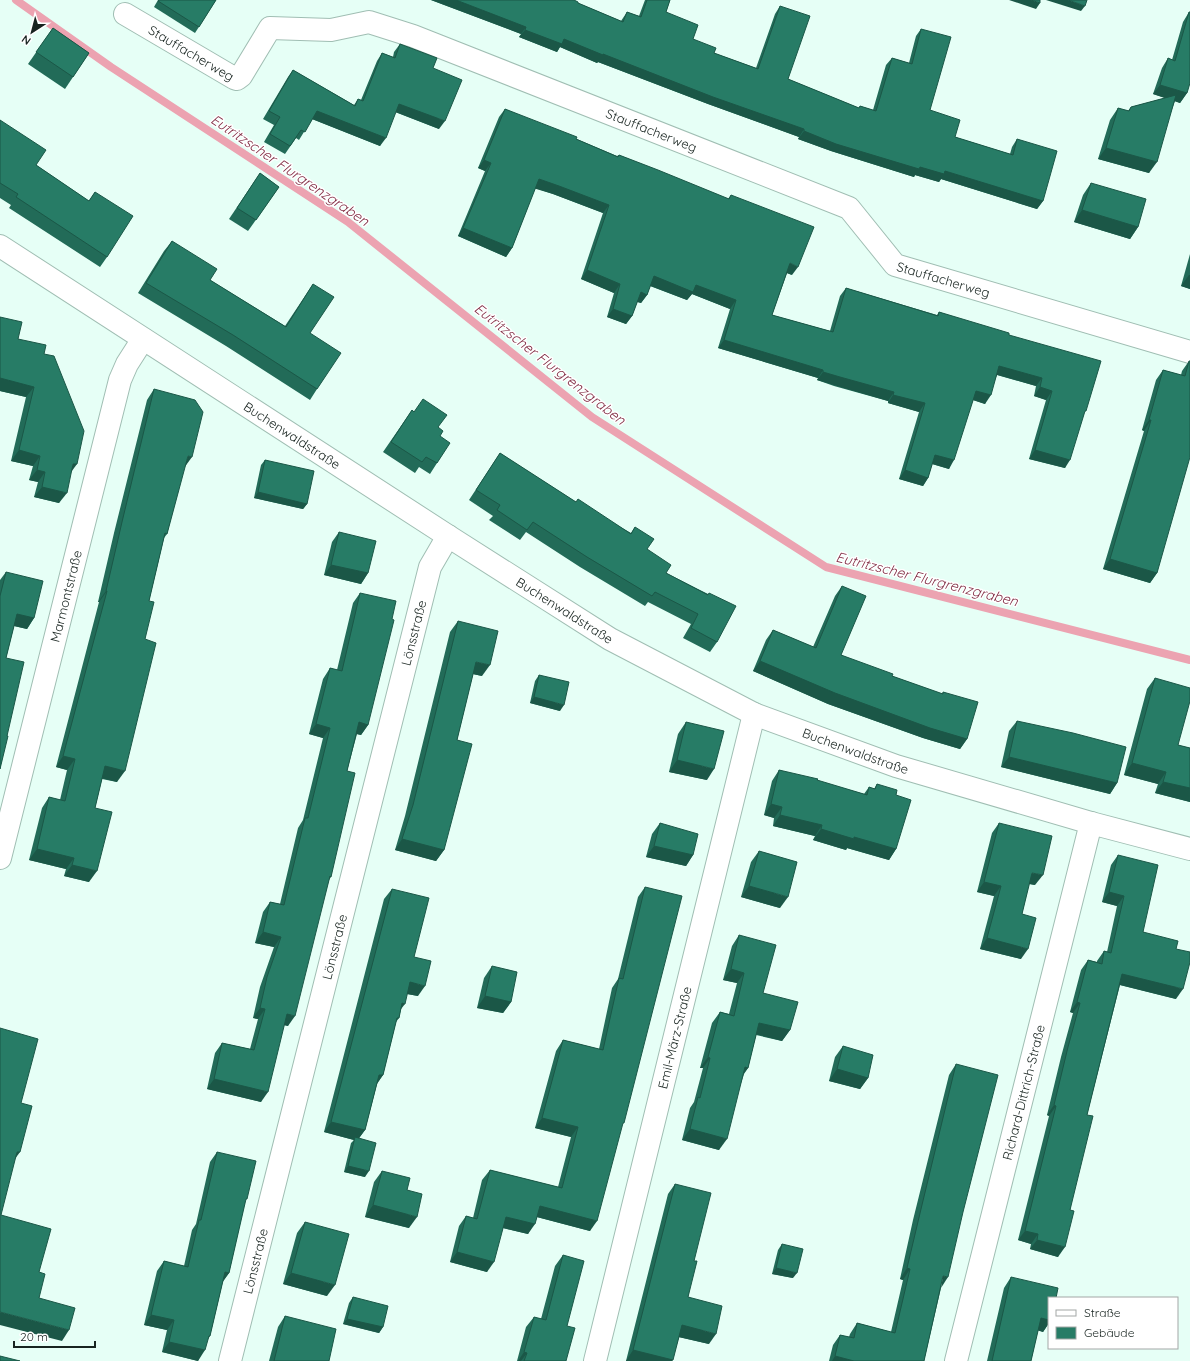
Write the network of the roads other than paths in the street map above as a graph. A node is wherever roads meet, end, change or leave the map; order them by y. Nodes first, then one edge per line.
1 (125, 14) dead end
2 (0, 246) edge
3 (143, 339) junction
4 (1190, 352) edge
5 (448, 536) junction
6 (754, 714) junction
7 (1091, 823) junction
8 (1190, 849) edge
9 (0, 858) edge
10 (230, 1361) edge
11 (595, 1361) edge
12 (956, 1361) edge

1 - 4 street, Stauffacherweg
2 - 3 street, Buchenwaldstraße
3 - 5 street, Buchenwaldstraße
3 - 9 street, Marmontstraße
5 - 6 street, Buchenwaldstraße
5 - 10 street, Lönsstraße
6 - 7 street, Buchenwaldstraße
6 - 11 street, Emil-März-Straße
7 - 8 street, Buchenwaldstraße
7 - 12 street, Richard-Dittrich-Straße

